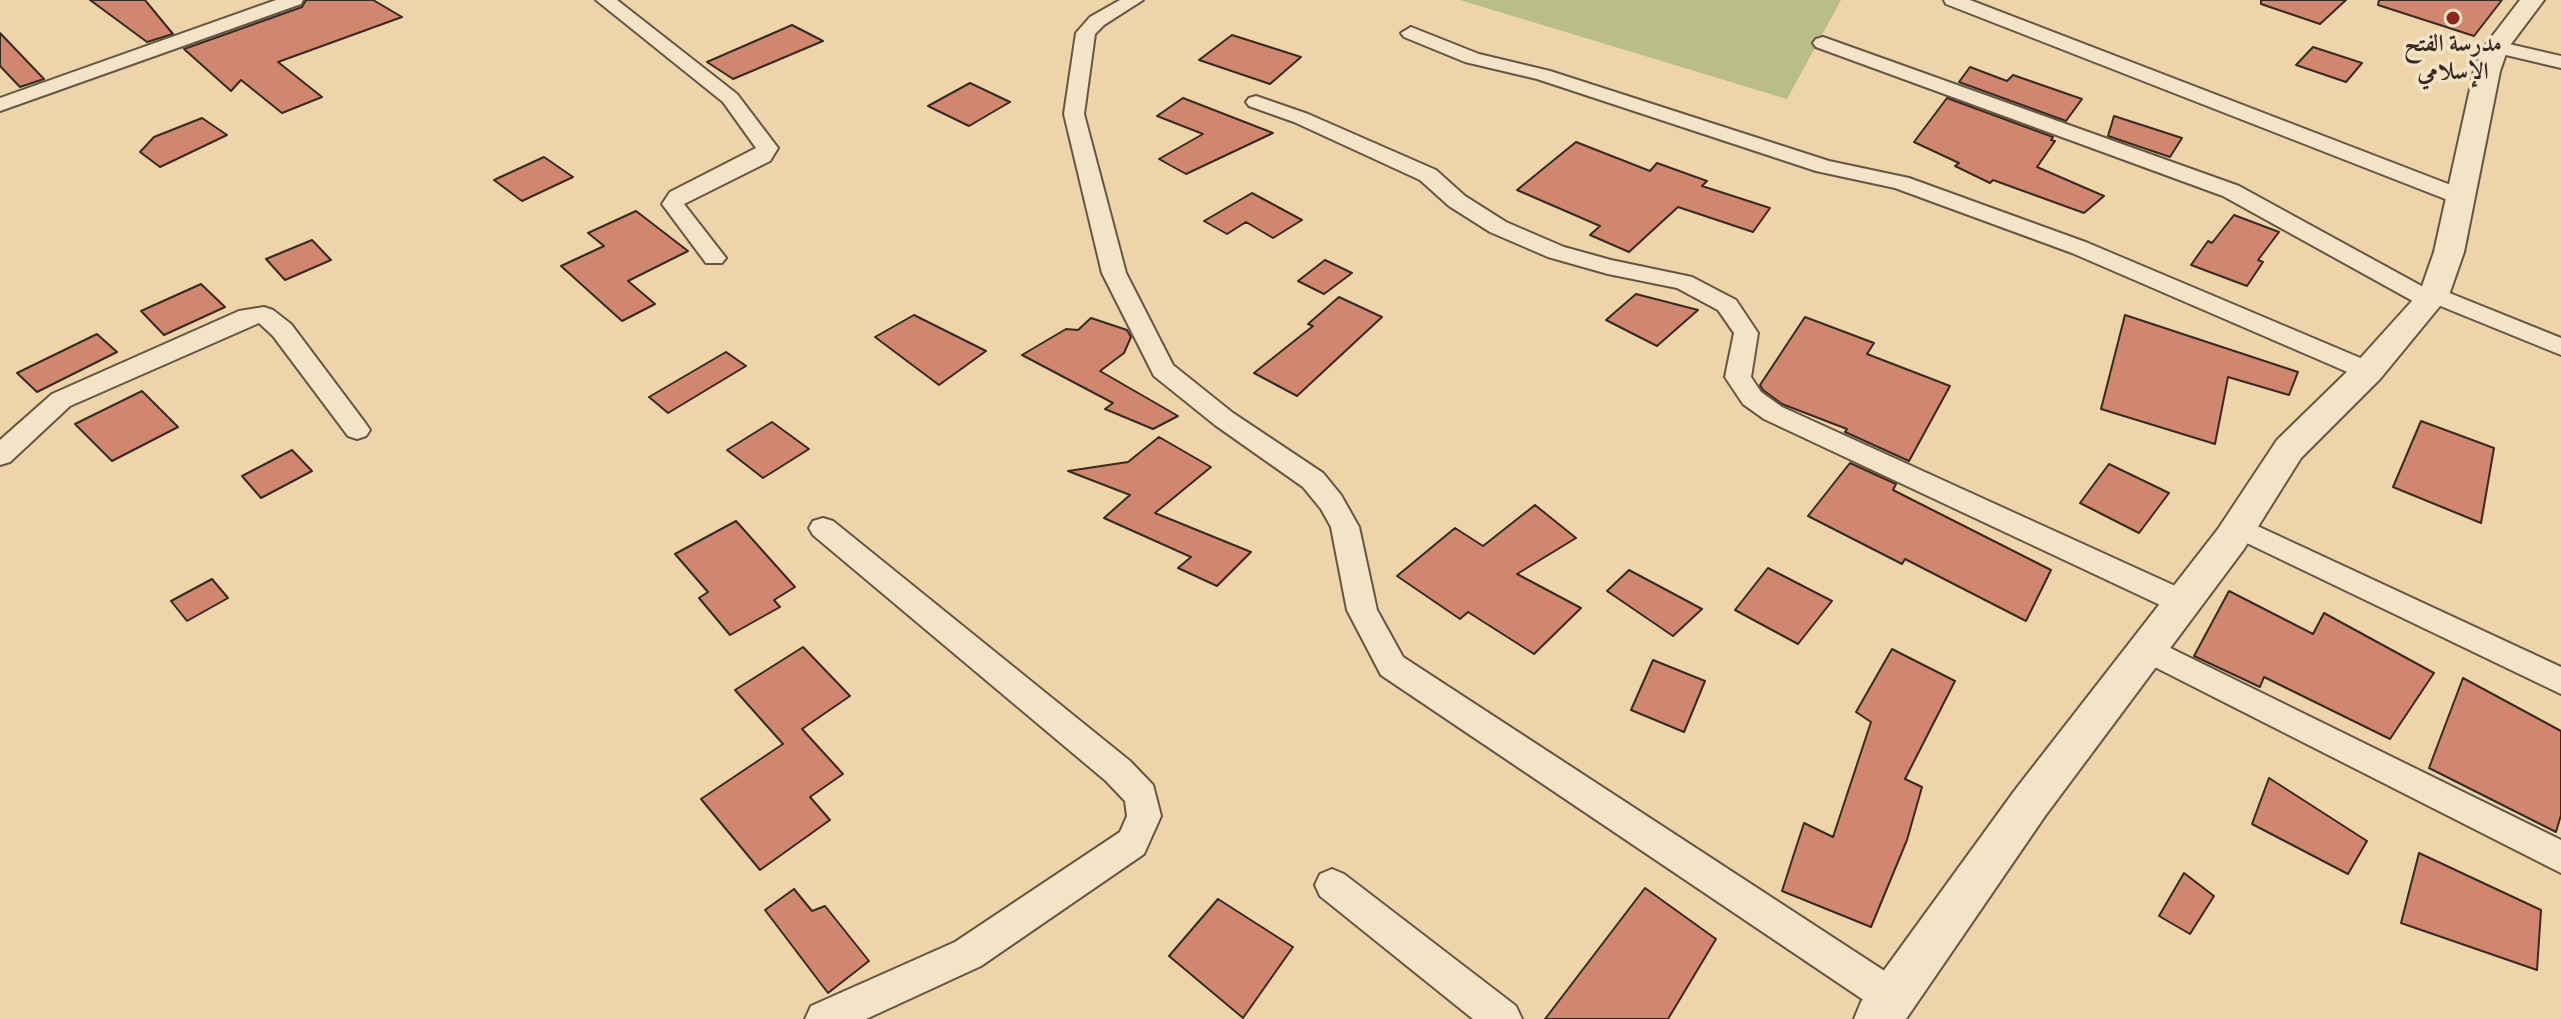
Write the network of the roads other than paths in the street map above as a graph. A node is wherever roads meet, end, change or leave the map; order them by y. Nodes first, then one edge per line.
1 (294, 0) edge
2 (605, 0) edge
3 (1134, 0) edge
4 (1953, 0) edge
5 (2532, 0) edge
6 (1411, 33) dead end
7 (1823, 43) dead end
8 (2496, 47) junction
9 (2561, 62) edge
10 (1256, 102) dead end
11 (0, 105) edge
12 (2461, 197) junction
13 (714, 258) dead end
14 (2432, 297) junction
15 (2561, 347) edge
16 (2368, 371) junction
17 (357, 430) dead end
18 (0, 455) edge
19 (2238, 527) junction
20 (823, 528) dead end
21 (2184, 603) junction
22 (2148, 649) junction
23 (2561, 681) edge
24 (2561, 857) edge
25 (1332, 885) dead end
26 (1886, 1009) edge
27 (824, 1019) edge
28 (1503, 1019) edge

1 - 11 street
2 - 13 street
3 - 26 street
4 - 12 street
5 - 8 street
6 - 16 street
7 - 14 street
8 - 9 street
8 - 12 street
10 - 21 street
12 - 14 street
14 - 15 street
14 - 16 street
16 - 19 street
17 - 18 street
19 - 21 street
19 - 23 street
20 - 27 street
21 - 22 street
22 - 24 street
22 - 26 street
25 - 28 street

